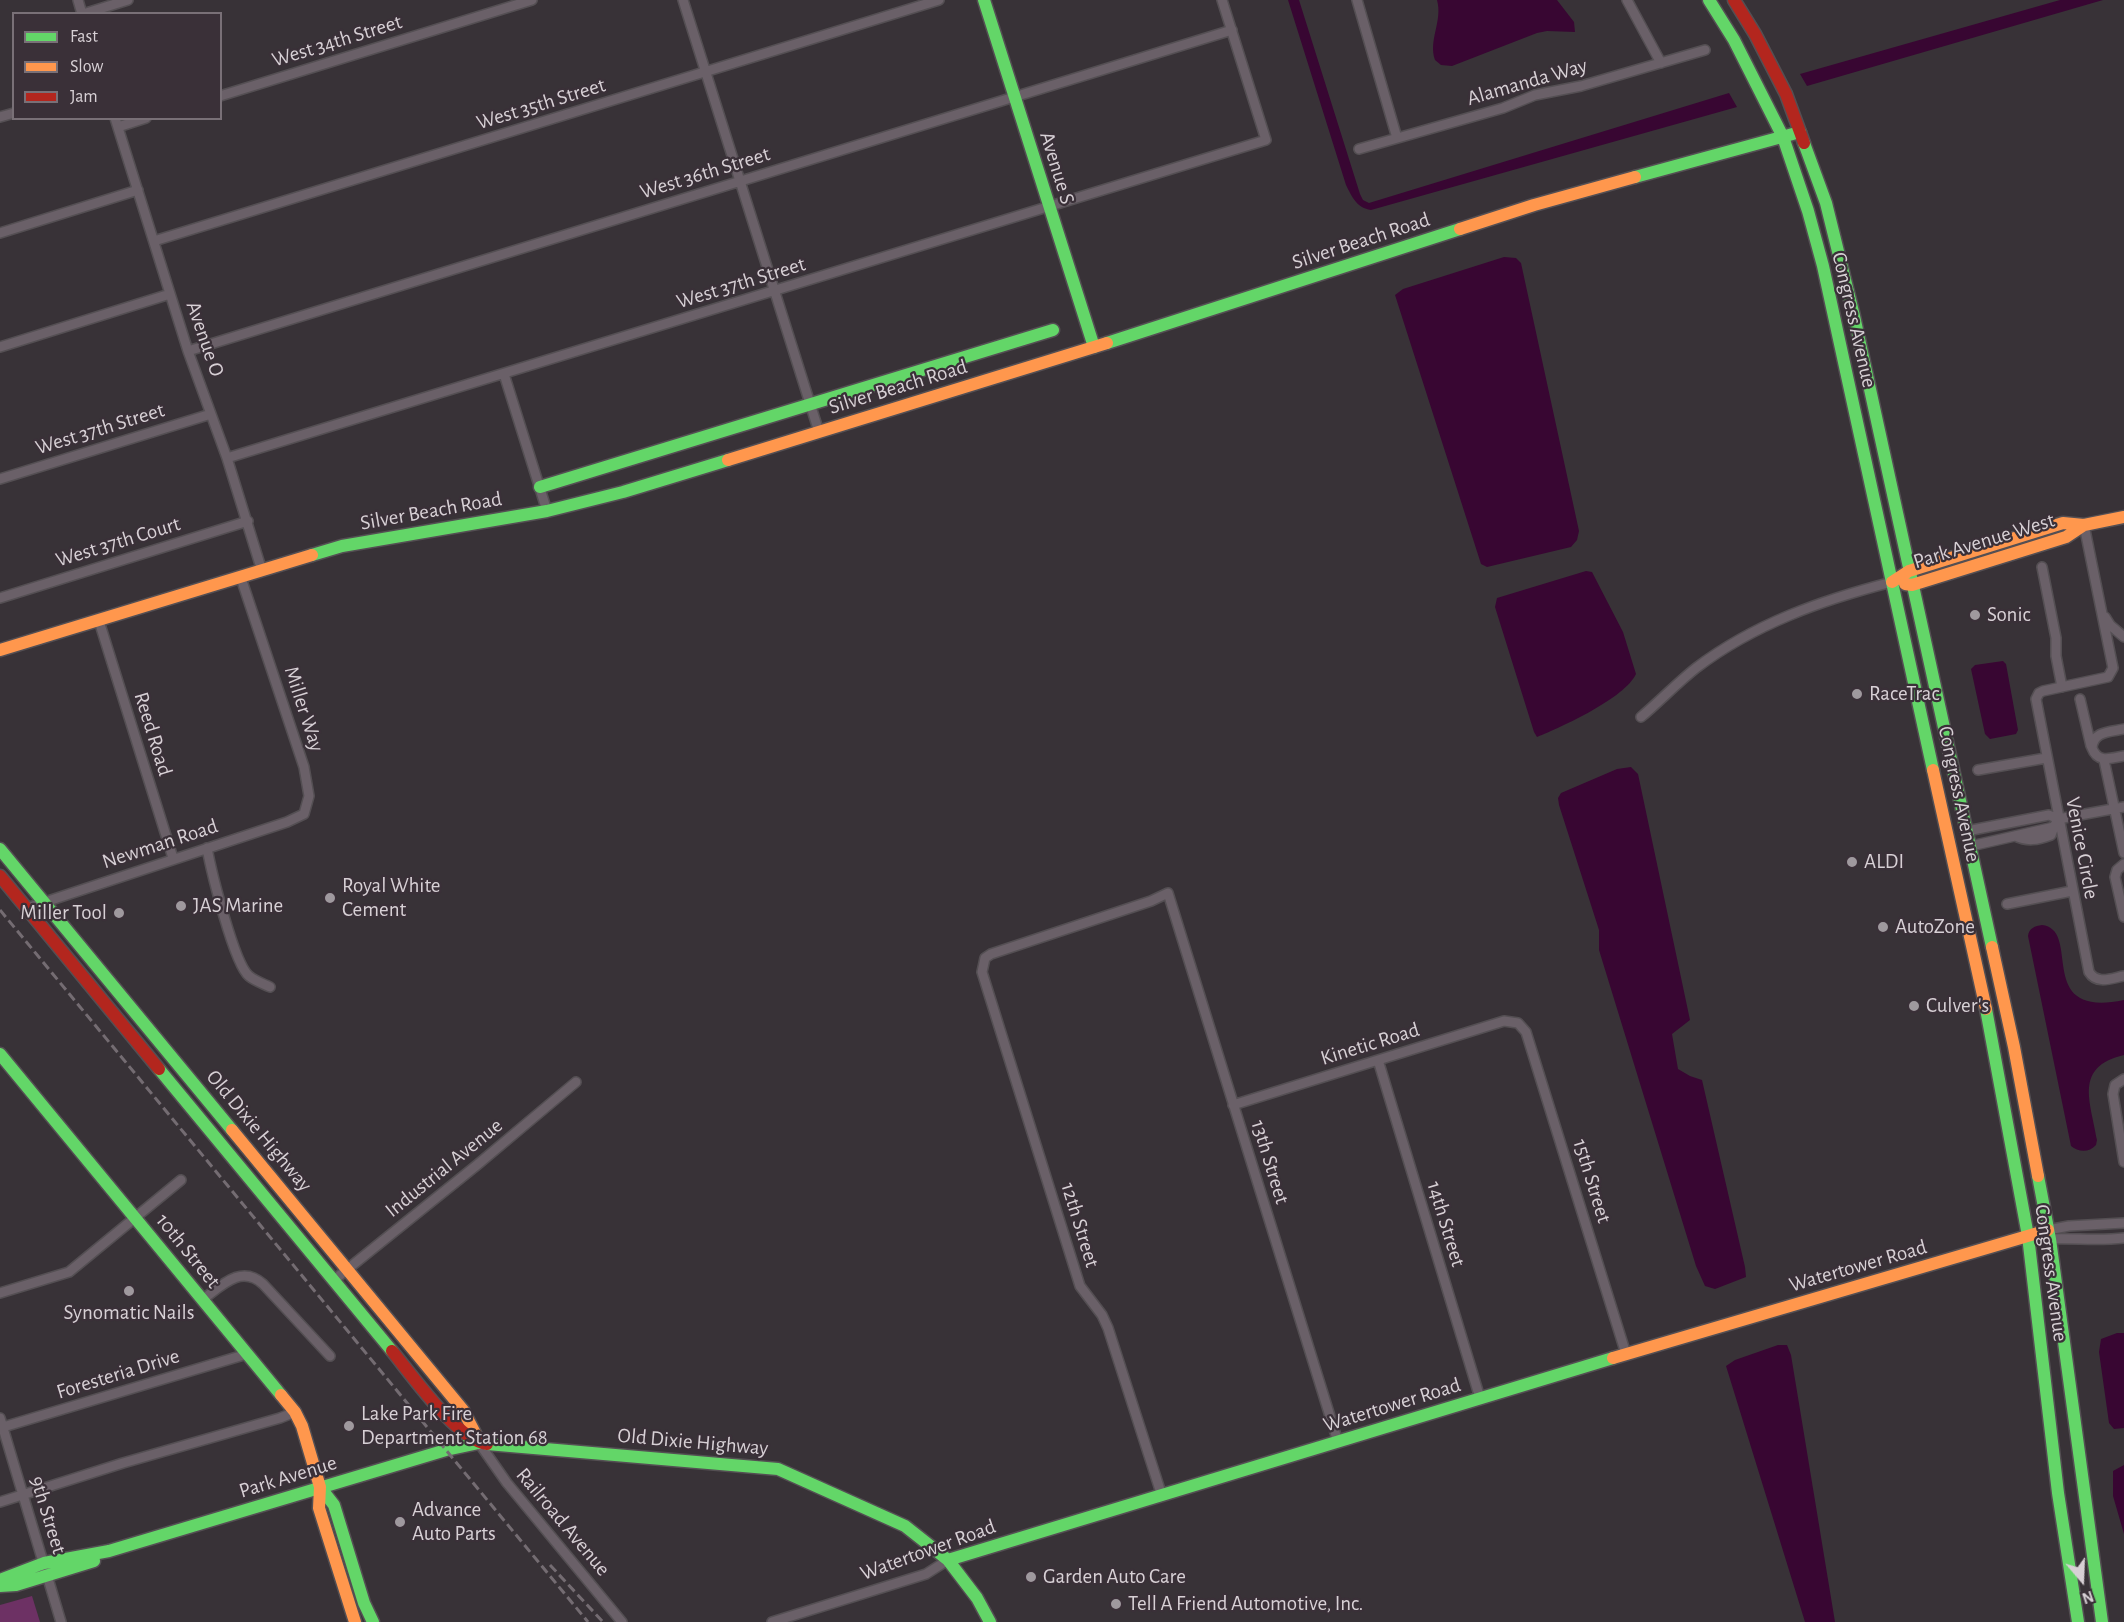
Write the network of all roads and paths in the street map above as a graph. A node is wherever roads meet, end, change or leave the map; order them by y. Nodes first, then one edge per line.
1 (128, 0) edge
2 (532, 0) edge
3 (683, 0) edge
4 (939, 0) edge
5 (984, 0) edge
6 (1222, 0) edge
7 (1357, 0) edge
8 (1627, 0) edge
9 (1709, 0) edge
10 (1734, 0) edge
11 (89, 12) edge
12 (1232, 30) junction
13 (1705, 50) dead end
14 (1661, 63) junction
15 (706, 72) junction
16 (222, 95) edge
17 (1015, 97) junction
18 (134, 120) edge
19 (117, 123) edge
20 (1800, 132) junction
21 (1783, 137) junction
22 (1397, 138) junction
23 (1359, 149) dead end
24 (740, 181) junction
25 (138, 190) junction
26 (1049, 207) junction
27 (0, 233) edge
28 (154, 241) junction
29 (775, 291) junction
30 (170, 294) junction
31 (1053, 330) dead end
32 (0, 347) edge
33 (1094, 347) junction
34 (188, 351) junction
35 (504, 374) junction
36 (810, 403) junction
37 (211, 414) junction
38 (819, 432) junction
39 (227, 458) junction
40 (0, 479) edge
41 (540, 487) junction
42 (547, 511) junction
43 (2124, 517) edge
44 (248, 521) junction
45 (2084, 525) junction
46 (2042, 567) dead end
47 (262, 571) junction
48 (1909, 571) junction
49 (242, 578) junction
50 (1892, 582) junction
51 (1912, 585) junction
52 (0, 598) edge
53 (2099, 603) junction
54 (99, 621) junction
55 (2123, 636) edge
56 (2109, 648) junction
57 (0, 650) edge
58 (2062, 687) junction
59 (2080, 699) dead end
60 (1641, 717) dead end
61 (2124, 729) edge
62 (2091, 748) junction
63 (2124, 756) edge
64 (2046, 758) junction
65 (2104, 760) junction
66 (1978, 770) dead end
67 (2119, 808) edge
68 (304, 814) joint
69 (2056, 823) junction
70 (1967, 831) junction
71 (1971, 846) junction
72 (207, 848) junction
73 (0, 849) edge
74 (2124, 853) edge
75 (173, 858) junction
76 (2124, 864) edge
77 (0, 876) edge
78 (2072, 891) junction
79 (1168, 893) joint
80 (44, 902) junction
81 (2007, 904) dead end
82 (27, 908) junction
83 (2124, 917) edge
84 (2124, 976) edge
85 (270, 987) dead end
86 (1518, 1023) joint
87 (0, 1054) edge
88 (1378, 1060) junction
89 (2124, 1079) edge
90 (576, 1082) dead end
91 (1233, 1105) junction
92 (2124, 1162) edge
93 (181, 1180) dead end
94 (135, 1218) junction
95 (2124, 1223) edge
96 (2049, 1235) junction
97 (2028, 1236) junction
98 (2124, 1238) edge
99 (348, 1270) junction
100 (334, 1280) junction
101 (0, 1293) edge
102 (202, 1300) junction
103 (247, 1354) junction
104 (1626, 1354) junction
105 (330, 1356) dead end
106 (1480, 1398) junction
107 (295, 1412) junction
108 (1, 1425) edge
109 (1338, 1442) junction
110 (479, 1443) junction
111 (320, 1488) junction
112 (23, 1495) junction
113 (1162, 1496) junction
114 (0, 1502) edge
115 (110, 1551) junction
116 (948, 1560) junction
117 (44, 1563) junction
118 (48, 1576) junction
119 (0, 1580) edge
120 (0, 1586) edge
121 (2079, 1620) edge
122 (61, 1622) edge
123 (355, 1622) edge
124 (373, 1622) edge
125 (622, 1622) edge
126 (772, 1622) edge
127 (990, 1622) edge
128 (2102, 1622) edge

1 - 11 street
2 - 16 street, West 34th Street
3 - 15 street
4 - 15 street, West 35th Street
5 - 17 street, Avenue S
6 - 12 street
7 - 22 street
8 - 14 street
9 - 21 street, Congress Avenue
10 - 20 street, Congress Avenue
12 - 17 street, West 36th Street
12 - 26 street, West 37th Street
13 - 14 street, Alamanda Way
14 - 22 street, Alamanda Way
15 - 24 street
15 - 28 street, West 35th Street
17 - 24 street, West 36th Street
17 - 26 street, Avenue S
18 - 19 street
19 - 25 street, Avenue O
20 - 21 street, Silver Beach Road
20 - 48 street, Congress Avenue
21 - 33 street, Silver Beach Road
21 - 50 street, Congress Avenue
22 - 23 street, Alamanda Way
24 - 29 street
24 - 34 street, West 36th Street
25 - 27 street
25 - 28 street, Avenue O
26 - 29 street, West 37th Street
26 - 33 street, Avenue S
28 - 30 street, Avenue O
29 - 35 street, West 37th Street
29 - 36 street
30 - 32 street
30 - 34 street, Avenue O
31 - 36 street, Silver Beach Road
33 - 38 street, Silver Beach Road
34 - 37 street, Avenue O
35 - 39 street, West 37th Street
35 - 41 street
36 - 38 street
36 - 41 street, Silver Beach Road
37 - 39 street, Avenue O
37 - 40 street, West 37th Street
38 - 42 street, Silver Beach Road
39 - 44 street, Avenue O
41 - 42 street
42 - 47 street, Silver Beach Road
43 - 45 street, Park Avenue West
44 - 47 street, Avenue O
44 - 52 street, West 37th Court
45 - 48 street, Park Avenue West
45 - 51 street, Park Avenue West
45 - 53 street
46 - 58 street
47 - 49 street, Silver Beach Road
48 - 50 street, Park Avenue West
48 - 51 street, Congress Avenue
49 - 54 street, Silver Beach Road
49 - 68 street, Miller Way
50 - 51 street, Park Avenue West
50 - 60 street, Park Avenue West
50 - 97 street, Congress Avenue
51 - 70 street, Congress Avenue
53 - 55 street
53 - 56 street
54 - 57 street, Silver Beach Road
54 - 75 street, Reed Road
55 - 56 street
56 - 58 street
58 - 64 street, Venice Circle
59 - 62 street
61 - 62 street
62 - 65 street
63 - 65 street
64 - 66 street
64 - 69 street, Venice Circle
65 - 67 street
67 - 69 street
67 - 74 street
68 - 72 street, Newman Road
69 - 70 street
69 - 71 street
69 - 78 street, Venice Circle
70 - 71 street, Congress Avenue
71 - 96 street, Congress Avenue
72 - 75 street, Newman Road
72 - 85 street
73 - 80 street, Old Dixie Highway
75 - 80 street, Newman Road
76 - 83 street
77 - 82 street, Old Dixie Highway
78 - 81 street
78 - 84 street, Venice Circle
79 - 91 street, 13th Street
79 - 113 street, 12th Street
80 - 82 street, Newman Road
80 - 99 street, Old Dixie Highway
82 - 100 street, Old Dixie Highway
86 - 88 street, Kinetic Road
86 - 104 street, 15th Street
87 - 94 street, 10th Street
88 - 91 street, Kinetic Road
88 - 106 street, 14th Street
89 - 92 street
90 - 99 street, Industrial Avenue
91 - 109 street, 13th Street
93 - 94 street
94 - 101 street
94 - 102 street, 10th Street
95 - 96 street
96 - 97 street
96 - 98 street
96 - 128 street, Congress Avenue
97 - 104 street, Watertower Road
97 - 121 street, Congress Avenue
99 - 100 street, Industrial Avenue
99 - 110 street, Old Dixie Highway
100 - 110 street, Old Dixie Highway
102 - 103 street, 10th Street
102 - 105 street
103 - 107 street, 10th Street
103 - 108 street, Foresteria Drive
104 - 106 street, Watertower Road
106 - 109 street, Watertower Road
107 - 111 street, 10th Street
107 - 112 street
108 - 112 street, 9th Street
109 - 113 street, Watertower Road
110 - 111 street, Park Avenue
110 - 116 street, Old Dixie Highway
110 - 125 street, Railroad Avenue
111 - 115 street, Park Avenue
111 - 123 street, 10th Street
111 - 124 street, 10th Street
112 - 114 street
112 - 117 street, 9th Street
113 - 116 street, Watertower Road
115 - 117 street, Park Avenue
115 - 118 street, Park Avenue
116 - 126 street, Watertower Road
116 - 127 street, Old Dixie Highway
117 - 118 street, 9th Street
117 - 119 street, Park Avenue
118 - 120 street, Park Avenue
118 - 122 street, 9th Street

